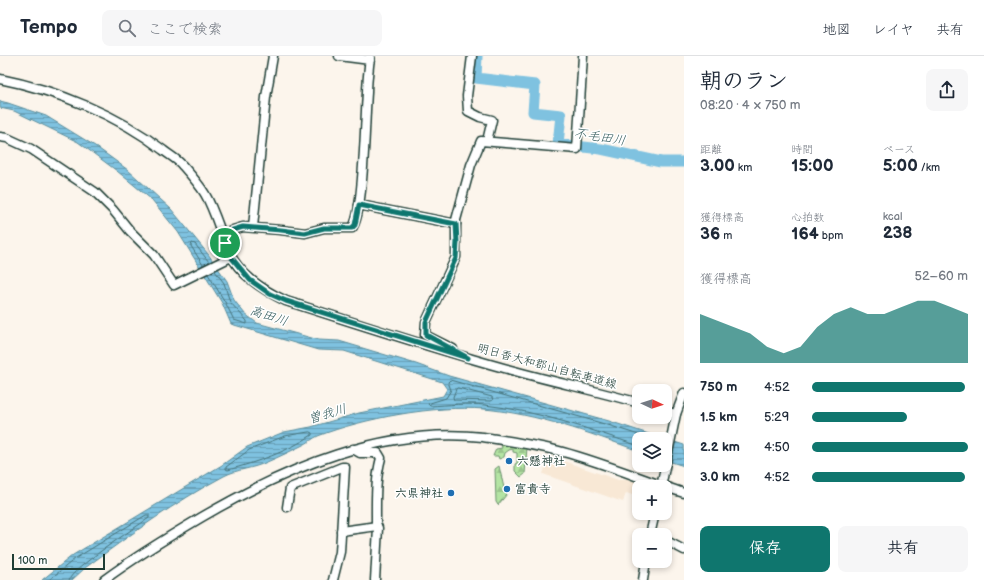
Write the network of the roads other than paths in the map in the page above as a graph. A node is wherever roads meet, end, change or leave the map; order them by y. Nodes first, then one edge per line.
1 (273, 56) edge
2 (339, 56) edge
3 (472, 56) edge
4 (583, 56) edge
5 (370, 58) edge
6 (0, 79) edge
7 (0, 137) edge
8 (487, 141) junction
9 (359, 205) junction
10 (456, 224) junction
11 (253, 227) junction
12 (225, 243) junction
13 (230, 258) junction
14 (468, 358) junction
15 (684, 393) edge
16 (632, 401) edge
17 (672, 413) edge
18 (676, 414) junction
19 (353, 450) junction
20 (651, 480) edge
21 (662, 480) edge
22 (672, 488) edge
23 (684, 493) edge
24 (286, 507) dead end
25 (377, 526) junction
26 (341, 531) junction
27 (672, 544) edge
28 (684, 550) edge
29 (645, 568) edge
30 (104, 580) edge
31 (333, 580) edge
32 (375, 580) edge
33 (643, 580) edge

1 - 11 street
2 - 5 street
3 - 8 street
4 - 8 street
5 - 9 street
6 - 12 street, 明日香大和郡山自転車道線
7 - 13 street
8 - 10 street
9 - 10 street
9 - 11 street
10 - 14 street
11 - 12 street
12 - 13 street, 明日香大和郡山自転車道線
13 - 14 street, 明日香大和郡山自転車道線
14 - 16 street, 明日香大和郡山自転車道線
15 - 18 street
17 - 18 street
18 - 21 street
19 - 20 street
19 - 25 street
19 - 30 street
22 - 23 street
24 - 26 street
25 - 26 street
25 - 32 street
26 - 31 street
27 - 28 street
29 - 33 street

